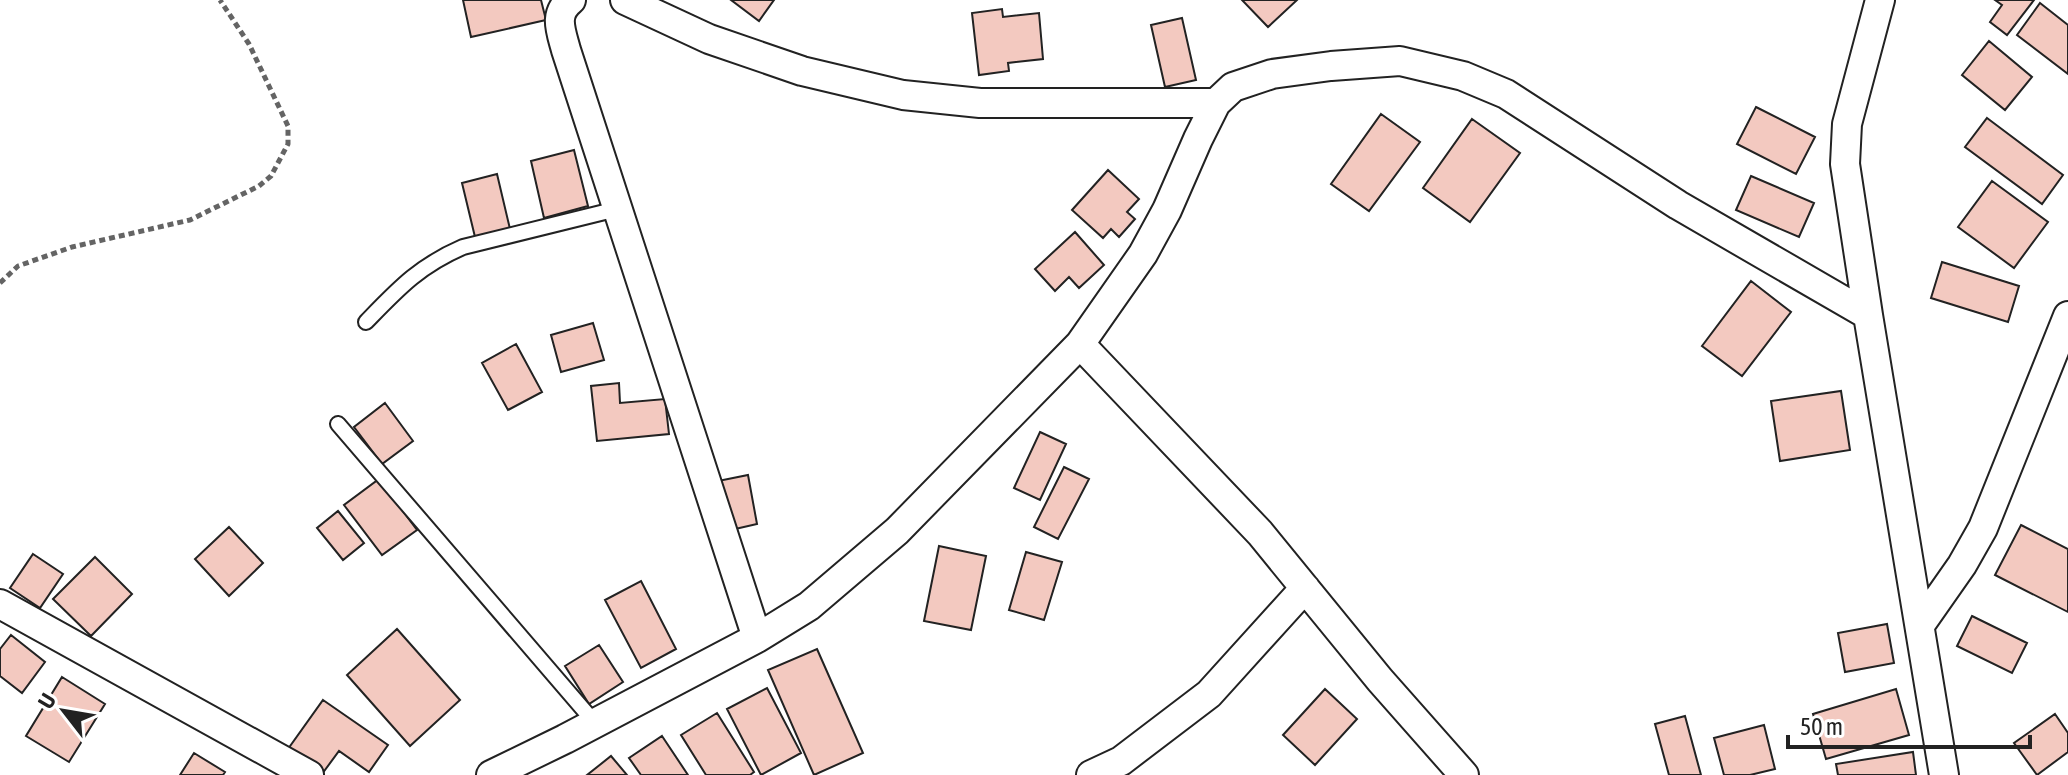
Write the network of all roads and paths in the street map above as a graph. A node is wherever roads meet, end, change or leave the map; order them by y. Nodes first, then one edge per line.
1 (220, 0) edge
2 (571, 0) edge
3 (625, 0) edge
4 (1880, 0) edge
5 (1216, 103) junction
6 (617, 209) junction
7 (0, 283) edge
8 (1868, 315) junction
9 (2068, 316) edge
10 (366, 322) dead end
11 (1080, 344) junction
12 (338, 424) dead end
13 (1305, 588) junction
14 (0, 604) edge
15 (1920, 625) junction
16 (757, 638) junction
17 (595, 723) junction
18 (309, 775) edge
19 (491, 775) edge
20 (1091, 775) edge
21 (1464, 775) edge
22 (1944, 775) edge

1 - 7 path
2 - 6 street
3 - 5 street
4 - 8 street
5 - 8 street
5 - 11 street
6 - 10 lane
6 - 16 street
8 - 15 street
9 - 15 street
11 - 13 street
11 - 16 street
12 - 17 lane
13 - 20 street
13 - 21 street
14 - 18 street
15 - 22 street
16 - 17 street
17 - 19 street

